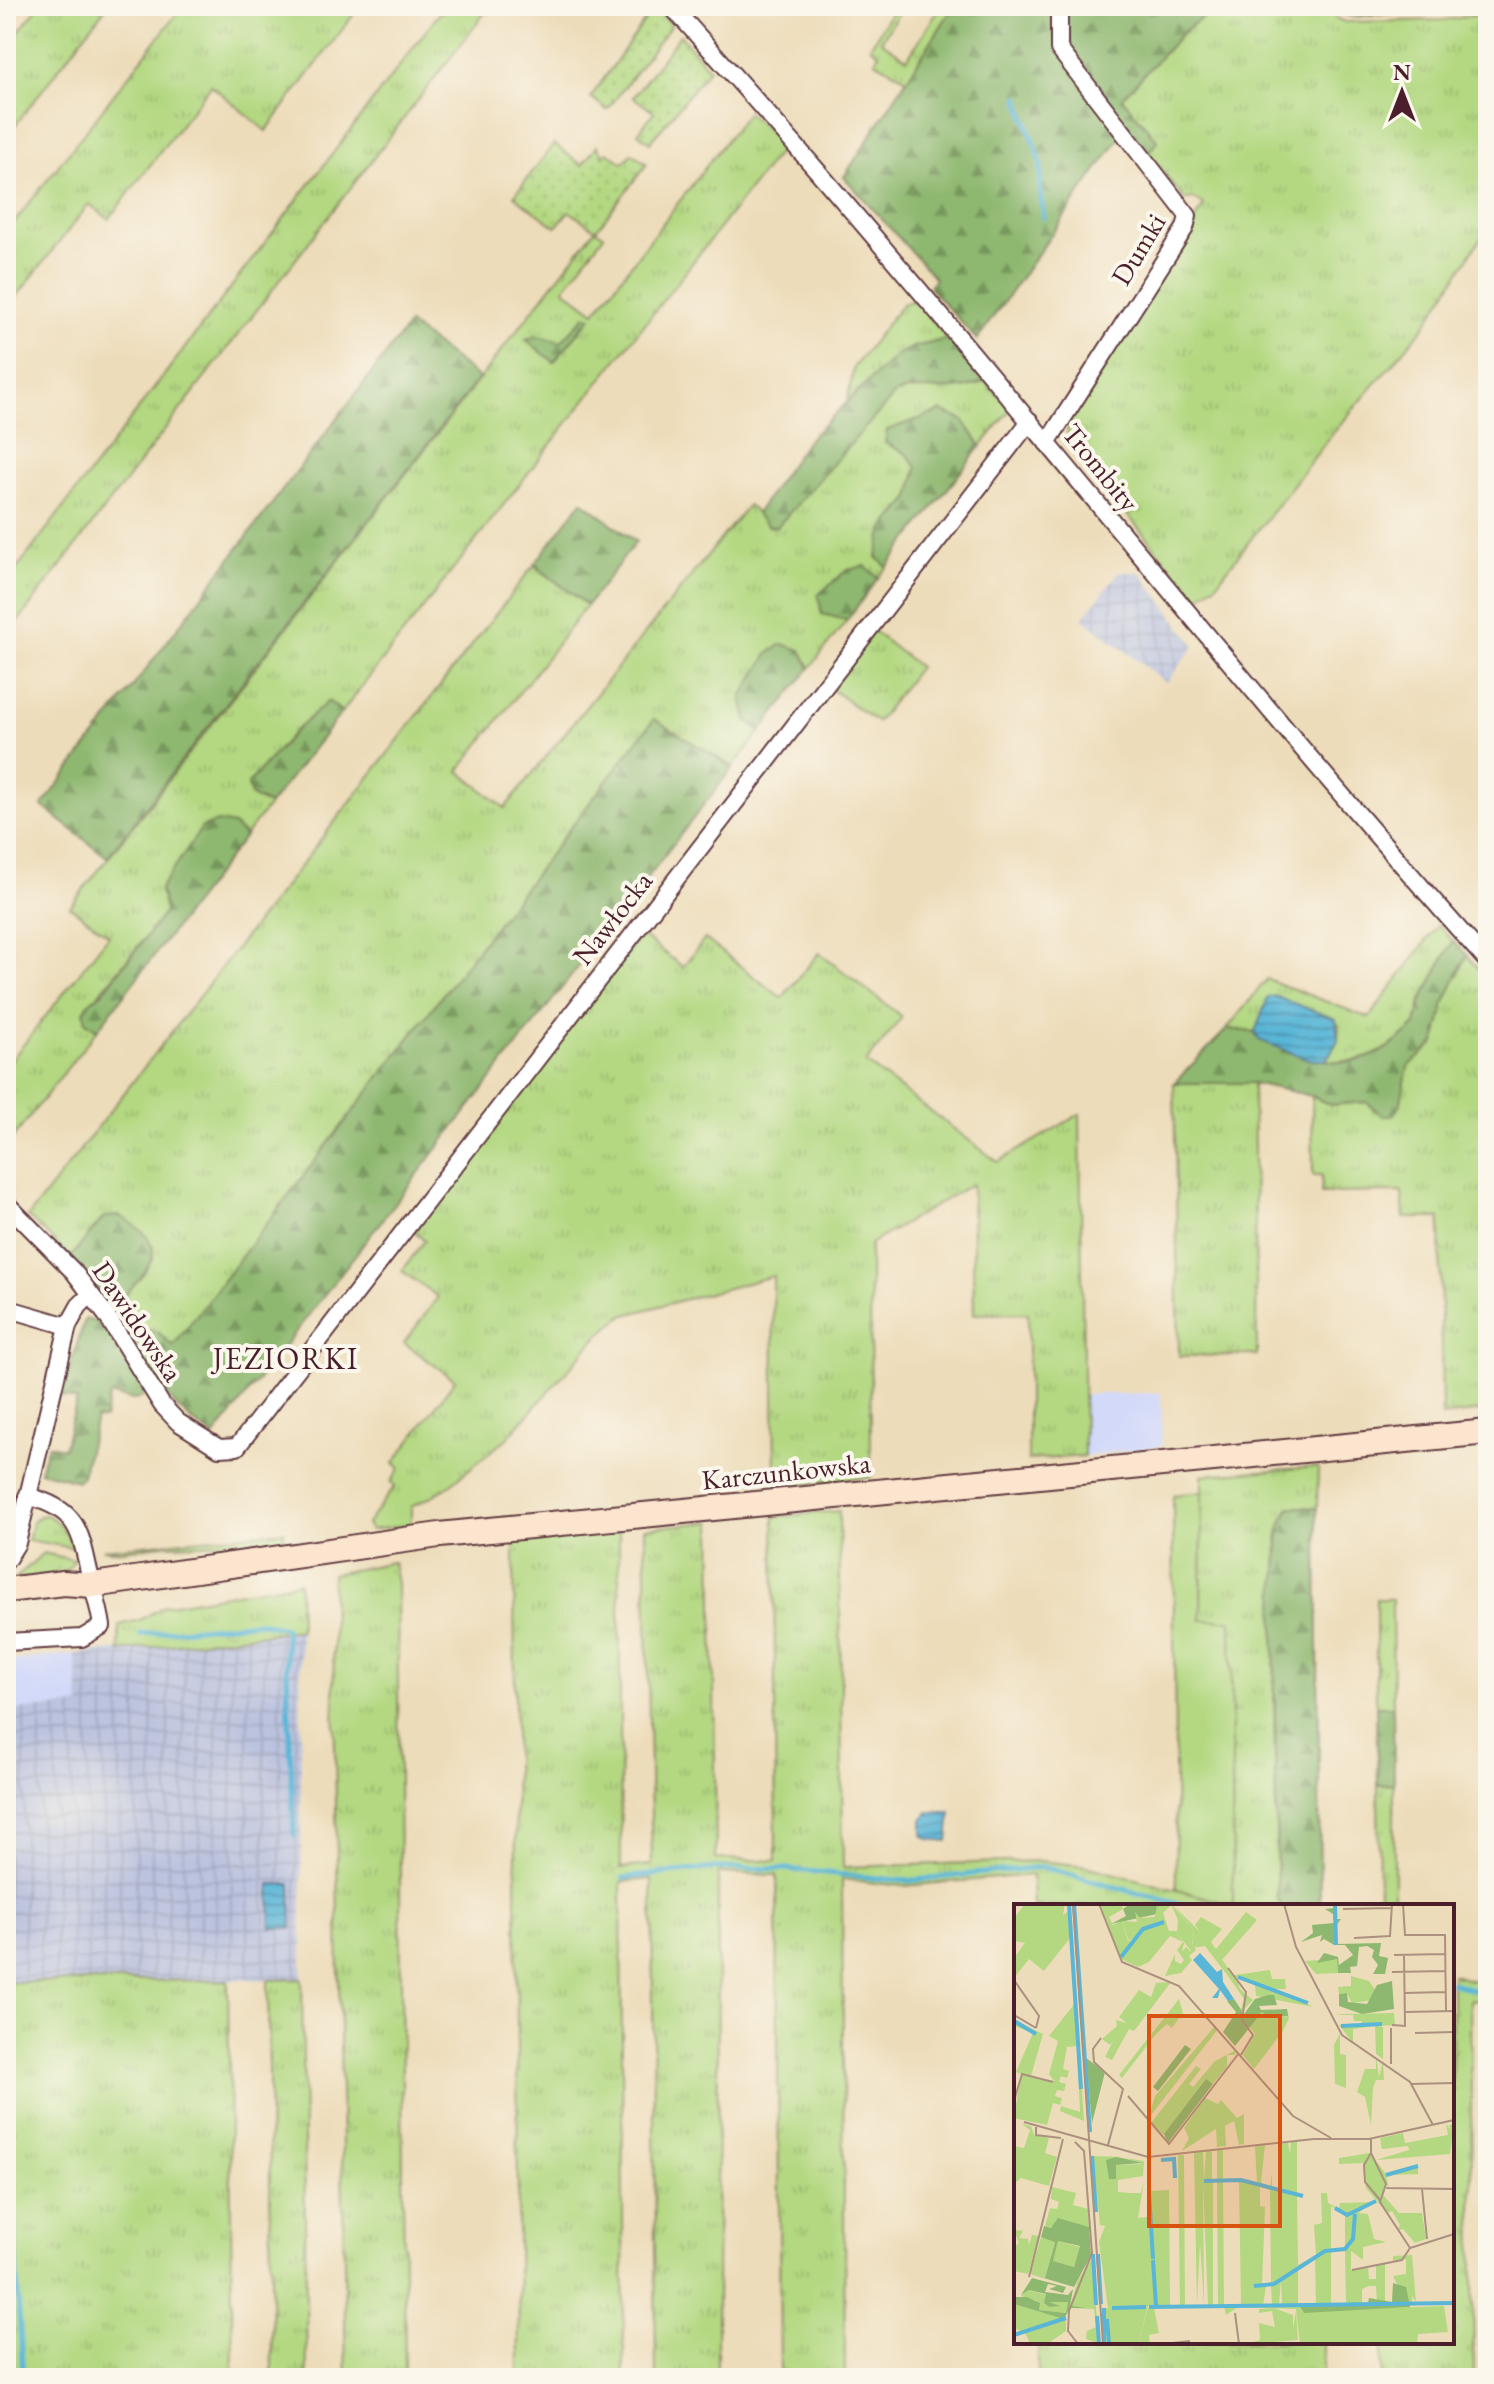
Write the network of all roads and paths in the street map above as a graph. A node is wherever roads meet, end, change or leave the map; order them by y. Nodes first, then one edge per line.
1 (671, 6) edge
2 (1059, 6) edge
3 (1030, 421) junction
4 (1047, 443) junction
5 (1488, 962) edge
6 (6, 1203) edge
7 (90, 1295) junction
8 (6, 1308) edge
9 (68, 1326) junction
10 (1488, 1432) edge
11 (237, 1447) joint
12 (27, 1496) junction
13 (6, 1561) edge
14 (93, 1585) junction
15 (6, 1590) edge
16 (6, 1603) edge
17 (6, 1642) edge

1 - 3 street, Trombity
2 - 4 street, Dumki
3 - 4 street, Trombity
3 - 11 street, Nawłocka
4 - 5 street, Trombity
6 - 7 street, Dawidowska
7 - 9 street
7 - 11 street, Dawidowska
8 - 9 street
9 - 12 street
10 - 14 street, Karczunkowska
12 - 13 street
12 - 14 street
14 - 15 street, Karczunkowska
14 - 16 street, Karczunkowska
14 - 17 street

